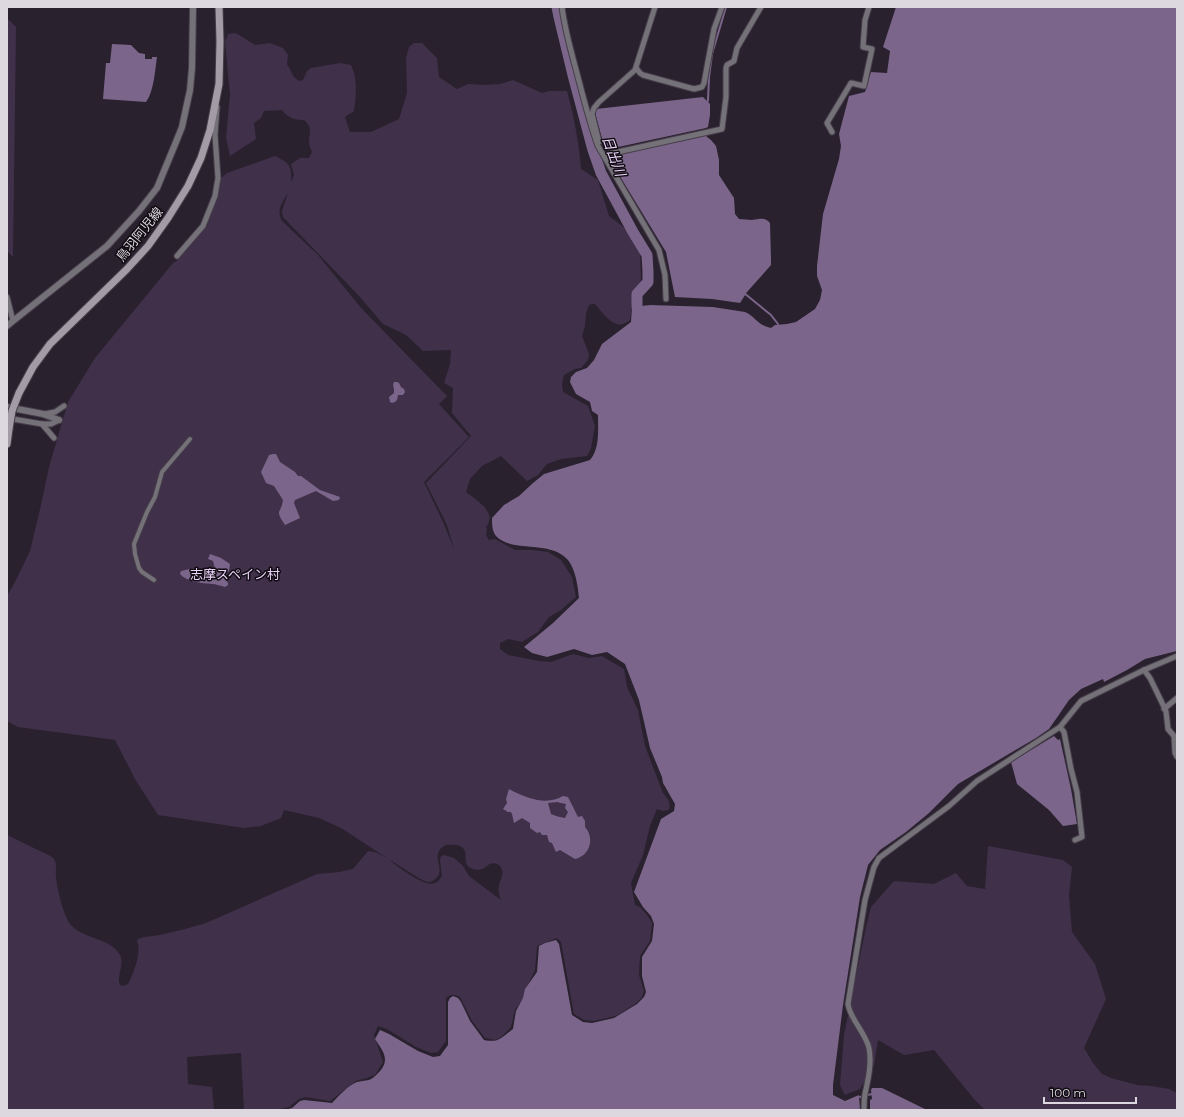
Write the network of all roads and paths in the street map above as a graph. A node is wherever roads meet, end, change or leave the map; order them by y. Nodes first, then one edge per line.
1 (193, 7) edge
2 (219, 7) edge
3 (562, 7) edge
4 (655, 7) edge
5 (722, 7) edge
6 (761, 7) edge
7 (869, 7) edge
8 (636, 68) junction
9 (219, 84) junction
10 (832, 132) dead end
11 (604, 155) junction
12 (177, 256) dead end
13 (7, 297) edge
14 (666, 299) dead end
15 (13, 320) junction
16 (7, 326) edge
17 (64, 406) dead end
18 (7, 408) edge
19 (43, 414) junction
20 (7, 418) edge
21 (59, 420) joint
22 (42, 424) junction
23 (54, 438) dead end
24 (190, 439) dead end
25 (7, 444) edge
26 (154, 580) dead end
27 (1177, 656) edge
28 (1144, 670) junction
29 (1177, 698) edge
30 (1164, 709) junction
31 (1060, 727) junction
32 (1177, 757) edge
33 (1075, 840) dead end
34 (864, 1110) edge

1 - 15 street
2 - 9 main road, 鳥羽阿児線
3 - 11 street
4 - 8 street
5 - 8 street
6 - 11 street
7 - 10 street
8 - 11 street
9 - 12 street
9 - 25 main road, 鳥羽阿児線, bridge
11 - 14 street
13 - 15 street
15 - 16 street
17 - 19 street
18 - 19 street
19 - 21 street
20 - 22 street
21 - 22 street
22 - 23 street
24 - 26 street
27 - 28 street
28 - 30 street
28 - 31 street
29 - 30 street
30 - 32 street
31 - 33 street
31 - 34 street

